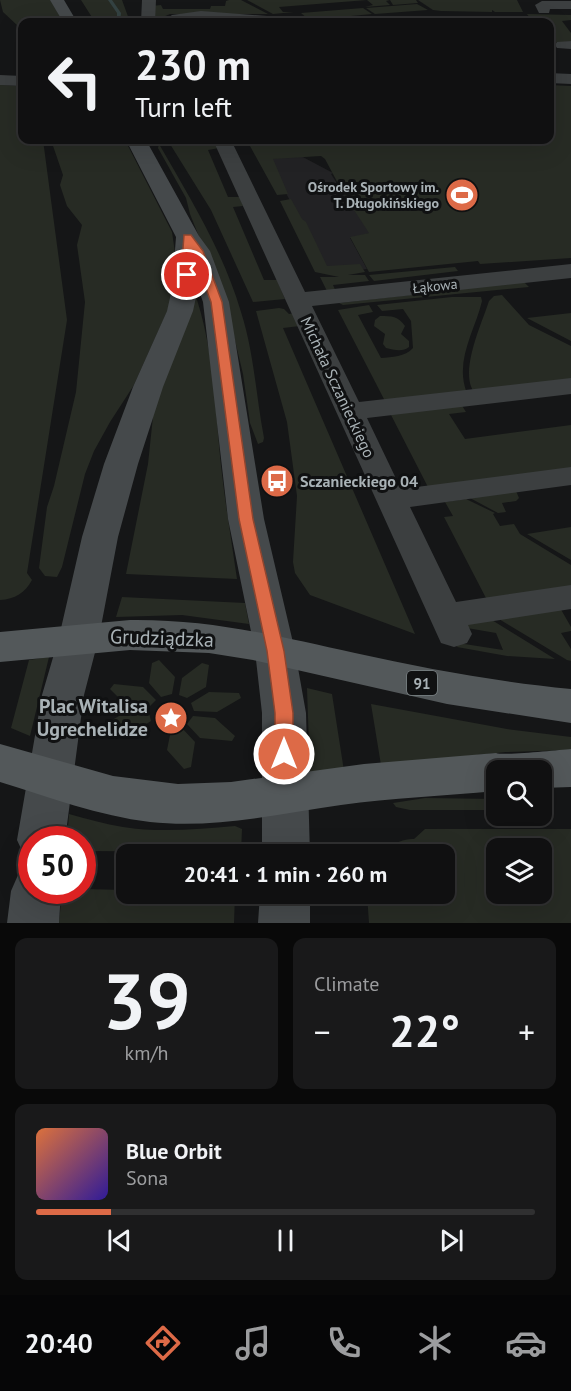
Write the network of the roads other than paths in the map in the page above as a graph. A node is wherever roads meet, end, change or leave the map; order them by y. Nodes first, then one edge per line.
1 (57, 0) edge
2 (149, 0) edge
3 (571, 5) edge
4 (544, 10) dead end
5 (68, 18) edge
6 (148, 18) edge
7 (177, 18) edge
8 (225, 18) edge
9 (554, 78) edge
10 (571, 79) edge
11 (0, 80) edge
12 (18, 81) edge
13 (138, 144) edge
14 (224, 144) edge
15 (188, 237) junction
16 (571, 271) edge
17 (298, 300) junction
18 (571, 386) edge
19 (350, 412) junction
20 (571, 476) edge
21 (392, 500) junction
22 (571, 597) edge
23 (79, 637) junction
24 (0, 647) edge
25 (276, 651) junction
26 (571, 706) edge
27 (0, 763) edge
28 (571, 768) edge
29 (552, 769) edge
30 (486, 773) edge
31 (49, 778) junction
32 (285, 795) junction
33 (43, 826) edge
34 (286, 844) edge
35 (35, 904) edge
36 (285, 904) edge
37 (33, 923) edge
38 (284, 923) edge

1 - 5 main road
2 - 6 street
3 - 4 street
7 - 8 street
9 - 10 street
11 - 12 street
13 - 15 main road
14 - 17 street, Michała Sczanieckiego
15 - 23 main road
15 - 25 main road
16 - 17 street, Łąkowa
17 - 19 street, Michała Sczanieckiego
18 - 19 street
19 - 21 street, Michała Sczanieckiego
20 - 21 street
21 - 22 street, Michała Sczanieckiego
23 - 24 main road, Grudziądzka / 91
23 - 25 main road, Grudziądzka / 91
23 - 31 main road
25 - 26 main road, Grudziądzka / 91
25 - 32 main road
27 - 31 main road
28 - 29 main road
30 - 32 main road
31 - 32 main road
31 - 33 main road
32 - 34 main road
35 - 37 main road
36 - 38 main road

